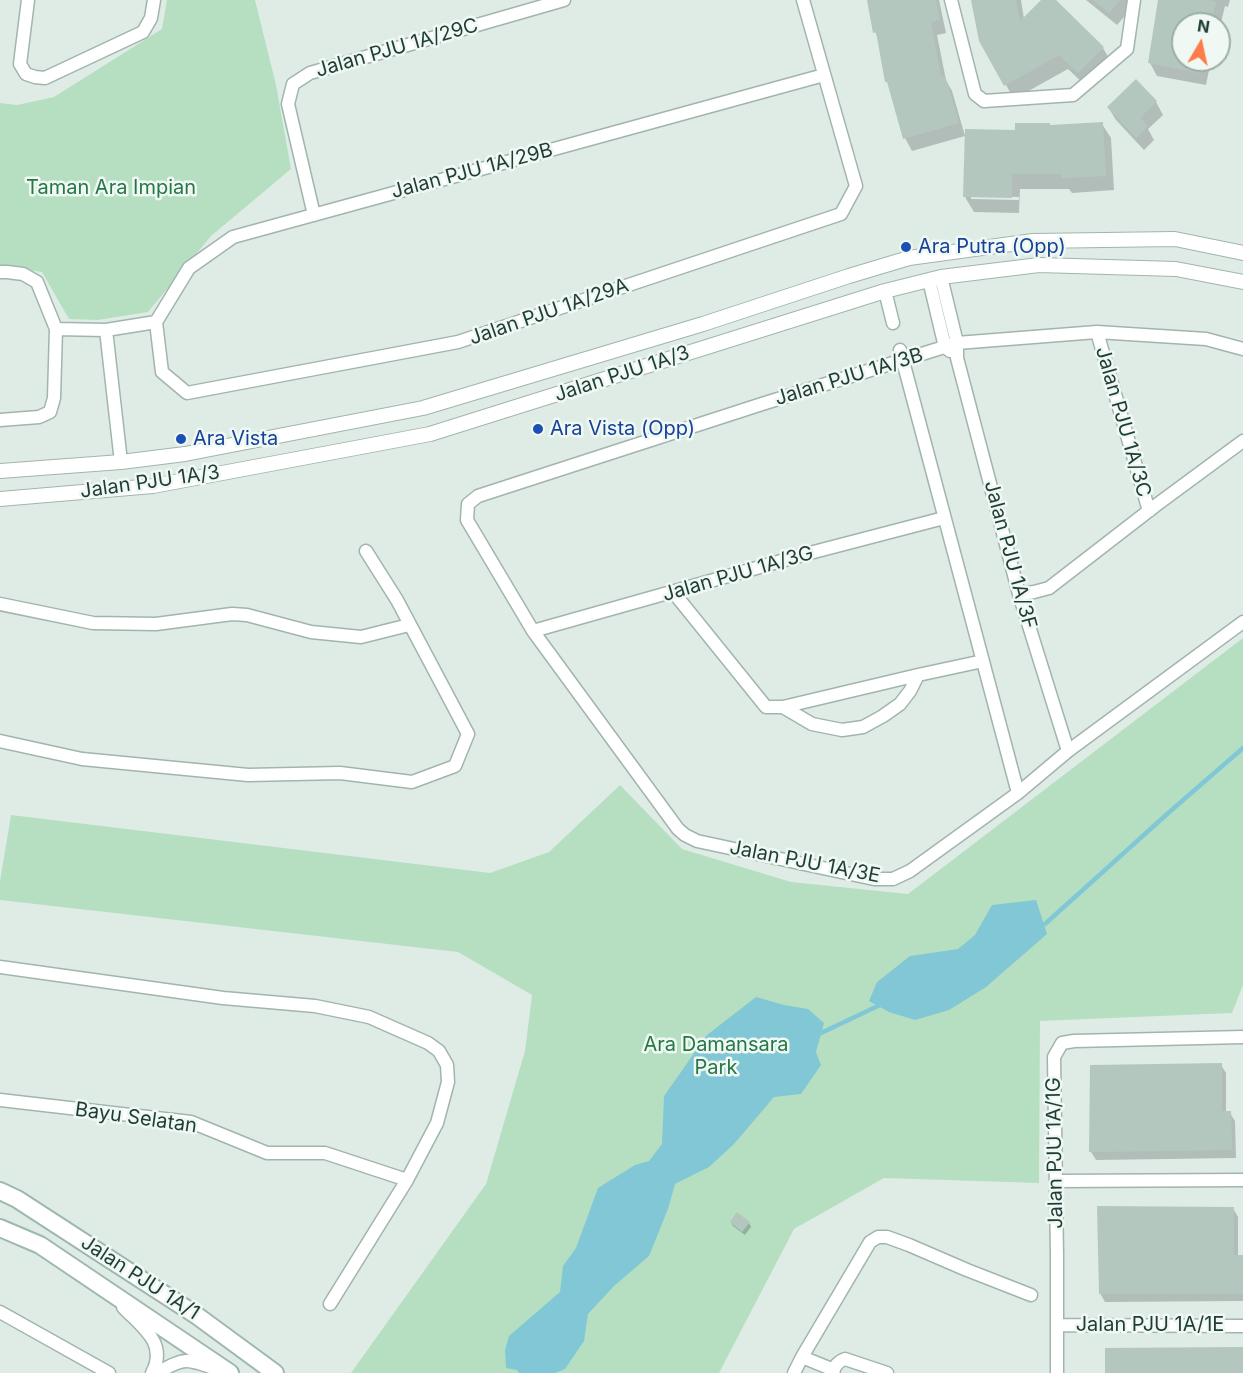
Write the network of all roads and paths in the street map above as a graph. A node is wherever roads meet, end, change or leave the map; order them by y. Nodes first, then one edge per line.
1 (28, 0) edge
2 (154, 0) edge
3 (564, 0) edge
4 (803, 0) edge
5 (951, 0) edge
6 (1134, 0) edge
7 (824, 75) junction
8 (314, 215) junction
9 (1243, 253) edge
10 (0, 272) edge
11 (935, 279) junction
12 (1243, 282) edge
13 (885, 291) junction
14 (156, 322) junction
15 (893, 323) dead end
16 (56, 329) junction
17 (106, 330) junction
18 (1097, 332) junction
19 (951, 345) junction
20 (1243, 349) edge
21 (901, 356) junction
22 (0, 420) edge
23 (1243, 441) edge
24 (121, 462) junction
25 (0, 471) edge
26 (0, 499) edge
27 (468, 504) joint
28 (1149, 511) junction
29 (944, 518) junction
30 (366, 551) dead end
31 (674, 593) junction
32 (1019, 594) junction
33 (0, 604) edge
34 (1243, 622) edge
35 (410, 625) junction
36 (533, 632) junction
37 (983, 661) junction
38 (918, 675) junction
39 (783, 707) junction
40 (0, 741) edge
41 (1068, 751) junction
42 (1018, 793) junction
43 (0, 967) edge
44 (1243, 1037) edge
45 (0, 1100) edge
46 (407, 1180) junction
47 (1243, 1180) edge
48 (1056, 1181) junction
49 (0, 1191) edge
50 (0, 1220) edge
51 (0, 1228) edge
52 (40, 1245) junction
53 (108, 1292) junction
54 (1031, 1295) dead end
55 (330, 1304) dead end
56 (0, 1312) edge
57 (1057, 1324) junction
58 (1243, 1326) edge
59 (802, 1357) junction
60 (834, 1371) edge
61 (109, 1373) edge
62 (152, 1373) edge
63 (158, 1373) edge
64 (226, 1373) edge
65 (230, 1373) edge
66 (275, 1373) edge
67 (794, 1373) edge
68 (887, 1373) edge
69 (1057, 1373) edge

1 - 2 street
3 - 8 street, Jalan PJU 1A/29C
4 - 7 street
5 - 6 street
7 - 8 street, Jalan PJU 1A/29B
7 - 14 street, Jalan PJU 1A/29A
8 - 14 street, Jalan PJU 1A/29B
9 - 24 street, Jalan PJU 1A/3
10 - 16 street
11 - 12 street, Jalan PJU 1A/3
11 - 13 street, Jalan PJU 1A/3
11 - 19 street, Jalan PJU 1A/3F
13 - 15 street
13 - 26 street, Jalan PJU 1A/3
14 - 17 street
16 - 17 street
16 - 22 street
17 - 24 street
18 - 19 street, Jalan PJU 1A/3B
18 - 20 street, Jalan PJU 1A/3B
18 - 28 street, Jalan PJU 1A/3C
19 - 21 street, Jalan PJU 1A/3B
19 - 32 street, Jalan PJU 1A/3F
21 - 27 street, Jalan PJU 1A/3B
21 - 29 street
23 - 28 street
24 - 25 street, Jalan PJU 1A/3
27 - 36 street, Jalan PJU 1A/3E
28 - 32 street
29 - 31 street, Jalan PJU 1A/3G
29 - 37 street
30 - 35 street
31 - 36 street, Jalan PJU 1A/3G
31 - 39 street
32 - 41 street, Jalan PJU 1A/3F
33 - 35 street
34 - 41 street, Jalan PJU 1A/3E
35 - 40 street
36 - 42 street, Jalan PJU 1A/3E
37 - 38 street
37 - 42 street
38 - 39 street
38 - 39 street
41 - 42 street, Jalan PJU 1A/3E
43 - 46 street
44 - 48 street, Jalan PJU 1A/1G
45 - 46 street, Bayu Selatan
46 - 55 street
47 - 48 street
48 - 57 street, Jalan PJU 1A/1G
49 - 66 main road, Jalan PJU 1A/1
50 - 52 street
51 - 52 main road, Jalan PJU 1A/1
52 - 53 main road, Jalan PJU 1A/1
53 - 62 street
53 - 65 main road, Jalan PJU 1A/1
54 - 59 street
56 - 61 street
57 - 58 street, Jalan PJU 1A/1E
57 - 69 street, Jalan PJU 1A/1G
59 - 60 street
59 - 67 street
60 - 68 street
63 - 64 street

